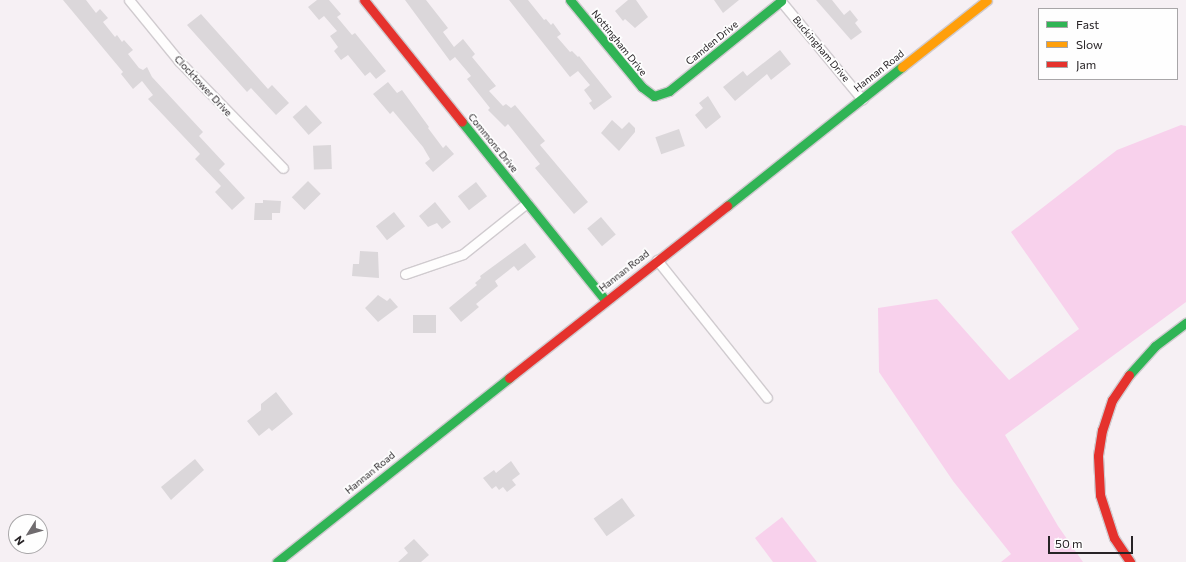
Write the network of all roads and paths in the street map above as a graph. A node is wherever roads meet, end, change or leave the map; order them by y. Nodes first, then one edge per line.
1 (129, 0) edge
2 (364, 0) edge
3 (570, 0) edge
4 (987, 0) edge
5 (780, 1) edge
6 (654, 96) joint
7 (862, 99) junction
8 (283, 168) dead end
9 (527, 203) junction
10 (657, 260) junction
11 (405, 274) dead end
12 (605, 300) junction
13 (1186, 323) edge
14 (767, 398) dead end
15 (277, 562) edge
16 (1130, 562) edge

1 - 8 street, Clocktower Drive
2 - 9 street, Commons Drive
3 - 6 street, Nottingham Drive
4 - 7 street, Hannan Road
5 - 6 street, Camden Drive
5 - 7 street, Buckingham Drive
7 - 10 street, Hannan Road
9 - 11 street
9 - 12 street, Commons Drive
10 - 12 street, Hannan Road
10 - 14 street
12 - 15 street, Hannan Road
13 - 16 street

